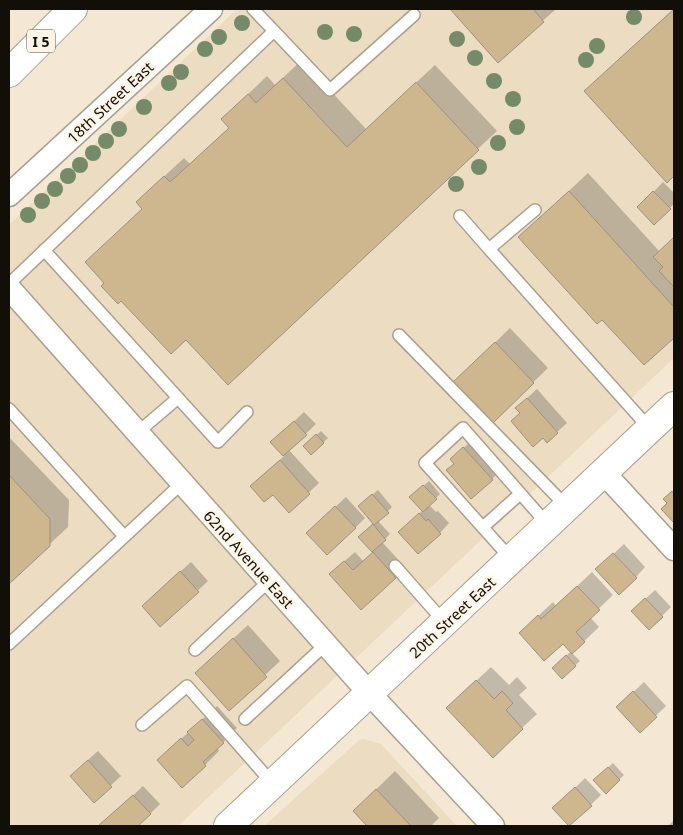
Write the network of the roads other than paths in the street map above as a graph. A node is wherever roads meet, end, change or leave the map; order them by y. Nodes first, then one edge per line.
1 (73, 9) edge
2 (211, 9) edge
3 (253, 9) edge
4 (414, 15) dead end
5 (274, 31) junction
6 (9, 74) edge
7 (9, 195) edge
8 (535, 210) dead end
9 (460, 216) dead end
10 (489, 249) junction
11 (44, 250) junction
12 (9, 284) edge
13 (9, 288) edge
14 (399, 335) dead end
15 (178, 398) junction
16 (674, 406) edge
17 (9, 409) edge
18 (247, 412) dead end
19 (650, 428) junction
20 (137, 433) junction
21 (604, 473) junction
22 (182, 483) junction
23 (520, 494) junction
24 (558, 516) junction
25 (482, 527) junction
26 (124, 536) junction
27 (674, 549) edge
28 (512, 560) junction
29 (395, 566) dead end
30 (269, 581) junction
31 (445, 623) junction
32 (9, 644) edge
33 (326, 644) junction
34 (195, 650) dead end
35 (370, 694) junction
36 (244, 719) dead end
37 (142, 726) dead end
38 (272, 784) junction
39 (228, 826) edge
40 (493, 826) edge

1 - 6 main road, I 5
2 - 7 street, 18th Street East
3 - 5 lane
4 - 5 lane
5 - 11 lane
8 - 10 lane
9 - 10 lane
10 - 19 lane
11 - 12 lane
11 - 15 lane
13 - 20 street, 62nd Avenue East
14 - 24 lane
15 - 18 lane
15 - 20 lane
16 - 19 main road, 20th Street East
17 - 26 lane
19 - 21 main road, 20th Street East
20 - 22 street, 62nd Avenue East
21 - 24 main road, 20th Street East
21 - 27 street
22 - 26 lane
22 - 30 street, 62nd Avenue East
23 - 24 lane
23 - 25 lane
23 - 25 lane
24 - 28 main road, 20th Street East
25 - 28 lane
26 - 32 lane
28 - 31 main road, 20th Street East
29 - 31 lane
30 - 33 street, 62nd Avenue East
30 - 34 lane
31 - 35 main road, 20th Street East
33 - 35 street, 62nd Avenue East
33 - 36 lane
35 - 38 main road, 20th Street East
35 - 40 street, 62nd Avenue East
37 - 38 lane
38 - 39 main road, 20th Street East

